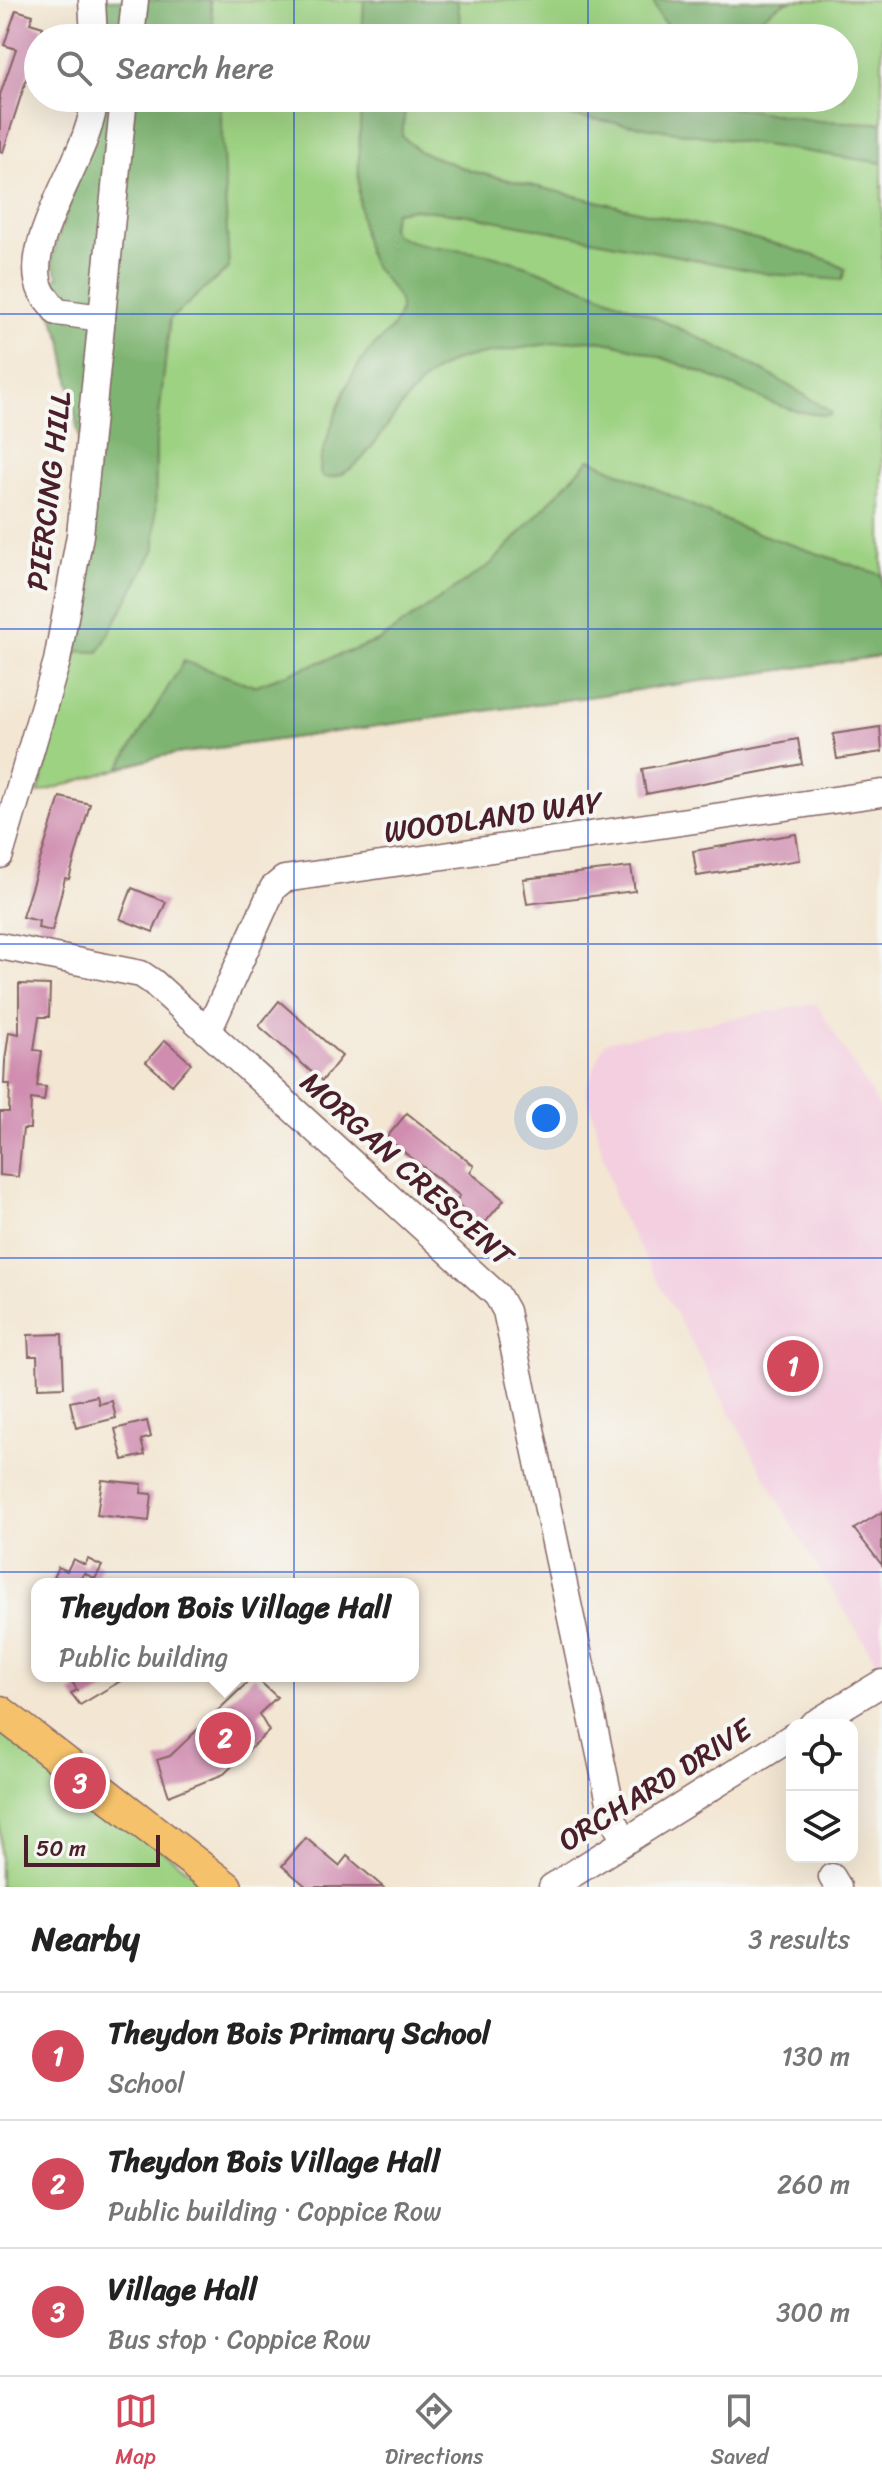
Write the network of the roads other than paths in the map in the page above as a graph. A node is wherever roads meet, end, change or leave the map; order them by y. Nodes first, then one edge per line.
1 (92, 0) edge
2 (135, 0) edge
3 (93, 24) edge
4 (132, 24) edge
5 (91, 112) edge
6 (123, 112) edge
7 (102, 318) junction
8 (882, 793) edge
9 (0, 855) edge
10 (0, 946) edge
11 (208, 1032) junction
12 (882, 1683) edge
13 (0, 1712) edge
14 (822, 1719) edge
15 (786, 1741) edge
16 (624, 1839) junction
17 (226, 1887) edge
18 (552, 1887) edge

1 - 3 street
2 - 4 street
5 - 7 street
6 - 7 street, PIERCING HILL
7 - 9 street, PIERCING HILL
8 - 11 street, WOODLAND WAY
10 - 11 street, MORGAN CRESCENT
11 - 16 street, MORGAN CRESCENT
12 - 14 street
13 - 17 main road
15 - 16 street, ORCHARD DRIVE
16 - 18 street, ORCHARD DRIVE

